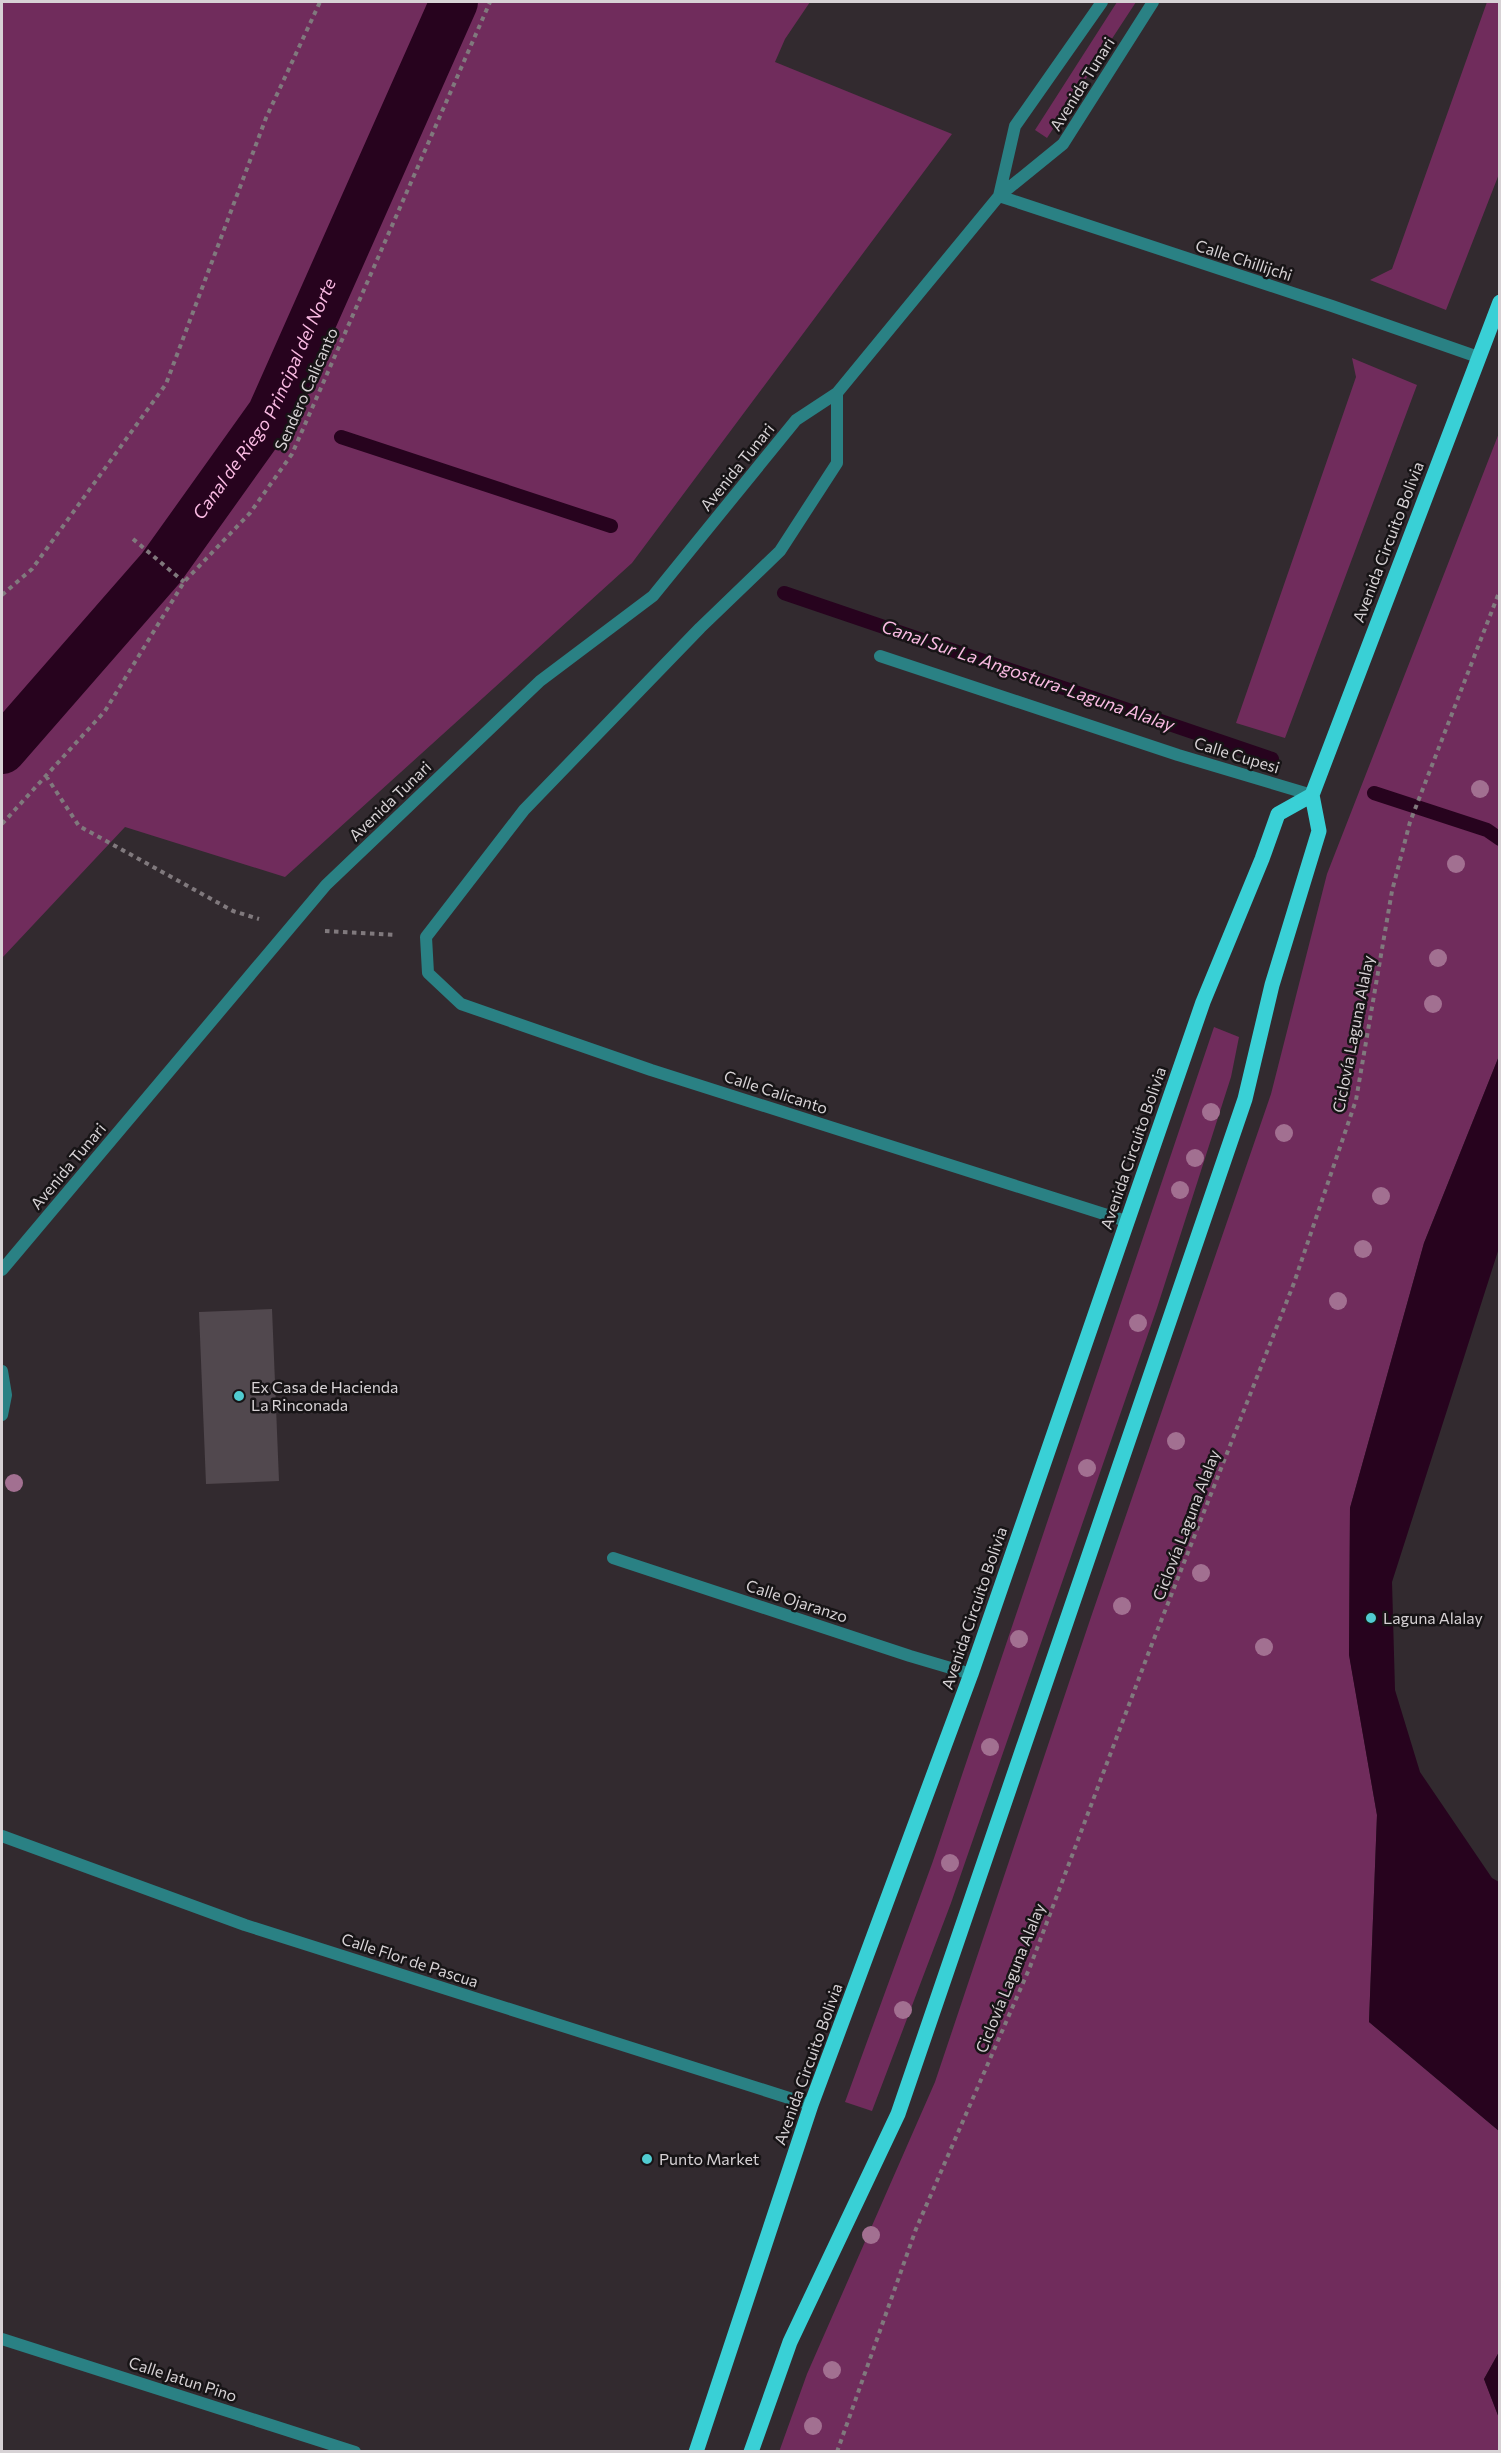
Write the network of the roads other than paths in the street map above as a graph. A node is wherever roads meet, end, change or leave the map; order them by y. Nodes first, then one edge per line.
1 (1102, 2) edge
2 (1153, 2) edge
3 (999, 196) junction
4 (1500, 302) edge
5 (1478, 357) junction
6 (837, 393) junction
7 (880, 656) dead end
8 (1312, 795) junction
9 (1126, 1221) junction
10 (2, 1270) edge
11 (2, 1371) edge
12 (2, 1415) edge
13 (613, 1558) dead end
14 (971, 1674) junction
15 (2, 1836) edge
16 (811, 2105) junction
17 (2, 2339) edge
18 (355, 2451) edge
19 (696, 2451) edge
20 (751, 2451) edge

1 - 3 street, Avenida Tunari
2 - 3 street, Avenida Tunari
3 - 5 street, Calle Chillijchi
3 - 6 street, Avenida Tunari
4 - 5 main road, Avenida Circuito Bolivia
5 - 8 main road, Avenida Circuito Bolivia
6 - 9 street, Calle Calicanto
6 - 10 street, Avenida Tunari
7 - 8 street, Calle Cupesi
8 - 9 main road, Avenida Circuito Bolivia
8 - 20 main road
9 - 14 main road, Avenida Circuito Bolivia
11 - 12 street
13 - 14 street, Calle Ojaranzo
14 - 16 main road, Avenida Circuito Bolivia
15 - 16 street, Calle Flor de Pascua
16 - 19 main road, Avenida Circuito Bolivia
17 - 18 street, Calle Jatun Pino

